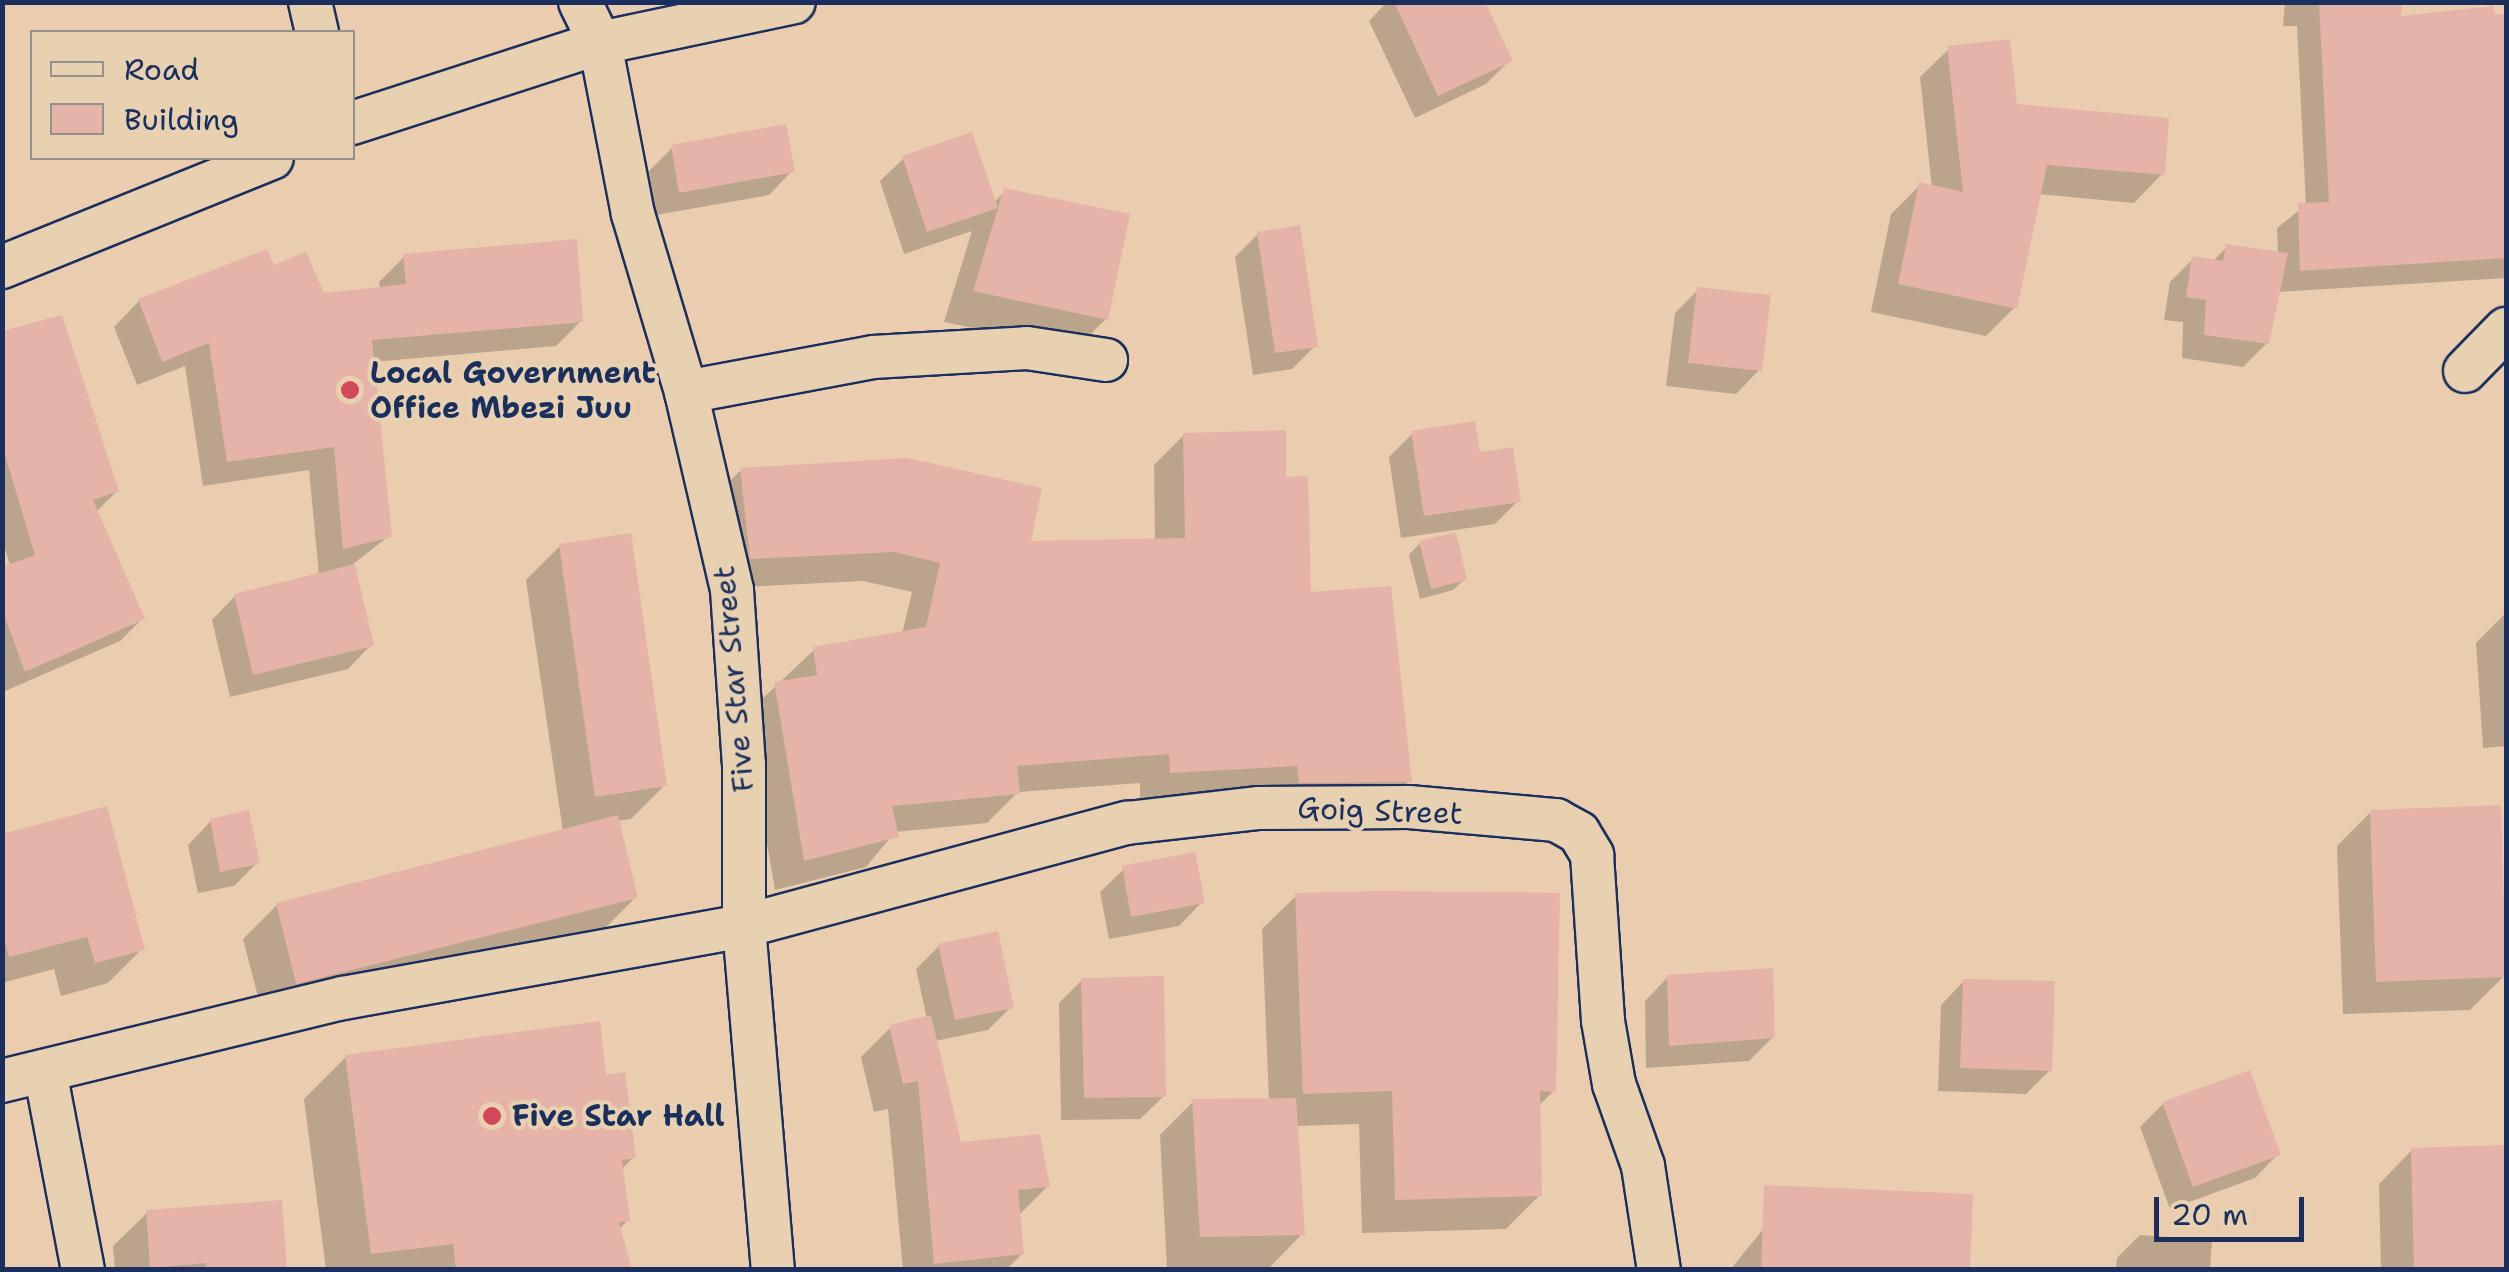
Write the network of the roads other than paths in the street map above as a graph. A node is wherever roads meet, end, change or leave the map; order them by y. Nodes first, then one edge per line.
1 (310, 2) edge
2 (580, 2) edge
3 (794, 2) edge
4 (317, 30) edge
5 (600, 43) junction
6 (355, 122) edge
7 (267, 160) edge
8 (2, 266) edge
9 (2506, 328) edge
10 (1106, 360) dead end
11 (2464, 371) dead end
12 (686, 392) junction
13 (744, 926) junction
14 (45, 1071) junction
15 (2, 1081) edge
16 (83, 1270) edge
17 (773, 1270) edge
18 (1660, 1270) edge

1 - 4 street
2 - 5 street, Five Star Street
3 - 5 street
5 - 6 street
5 - 12 street, Five Star Street
7 - 8 street
9 - 11 street
10 - 12 street
12 - 13 street, Five Star Street
13 - 14 street, Goig Street
13 - 17 street, Five Star Street
13 - 18 street, Goig Street
14 - 15 street, Goig Street
14 - 16 street

